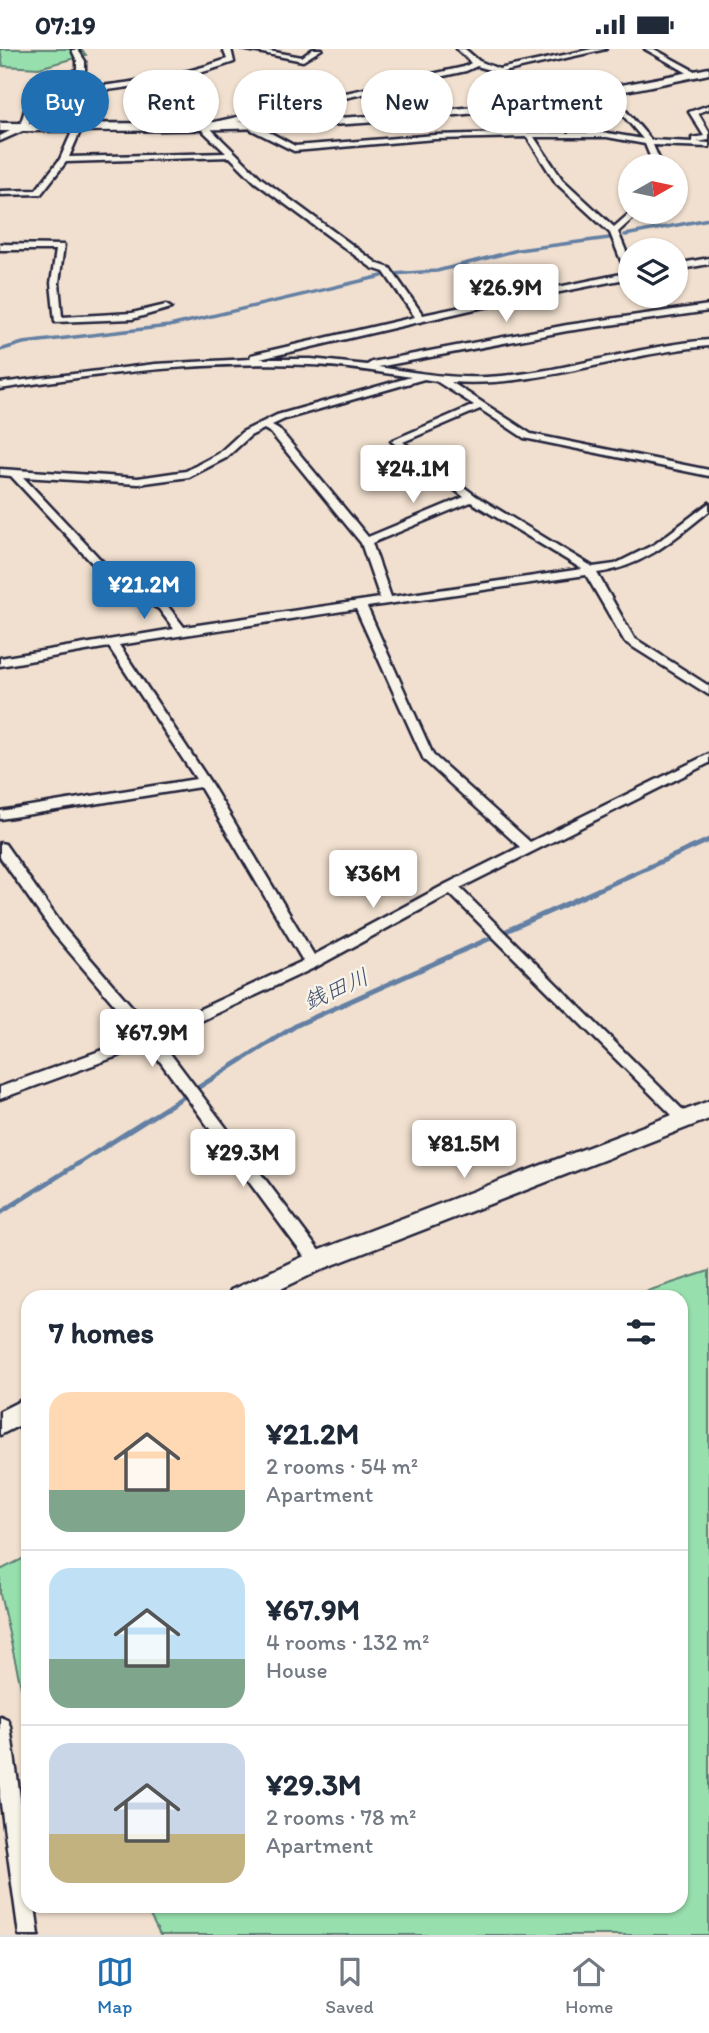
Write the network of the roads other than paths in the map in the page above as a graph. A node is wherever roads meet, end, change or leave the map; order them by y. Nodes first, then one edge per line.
1 (227, 49) edge
2 (246, 49) edge
3 (318, 49) edge
4 (461, 49) edge
5 (602, 49) edge
6 (649, 49) edge
7 (75, 52) dead end
8 (476, 63) junction
9 (81, 70) edge
10 (709, 71) edge
11 (696, 74) junction
12 (109, 86) edge
13 (627, 88) edge
14 (709, 107) edge
15 (467, 111) edge
16 (627, 116) edge
17 (347, 121) edge
18 (219, 124) edge
19 (0, 127) edge
20 (21, 127) edge
21 (21, 128) edge
22 (75, 133) edge
23 (210, 133) edge
24 (264, 133) edge
25 (529, 135) junction
26 (0, 139) edge
27 (648, 142) junction
28 (709, 145) edge
29 (653, 154) edge
30 (232, 155) junction
31 (64, 160) junction
32 (0, 193) edge
33 (623, 224) edge
34 (614, 232) junction
35 (618, 242) edge
36 (0, 247) edge
37 (709, 261) edge
38 (688, 265) edge
39 (618, 276) edge
40 (166, 308) dead end
41 (709, 308) edge
42 (421, 319) junction
43 (709, 343) edge
44 (229, 363) junction
45 (365, 367) junction
46 (424, 376) junction
47 (439, 378) junction
48 (0, 386) edge
49 (480, 406) junction
50 (265, 425) junction
51 (0, 472) edge
52 (14, 473) junction
53 (709, 473) edge
54 (472, 498) junction
55 (709, 506) edge
56 (366, 542) junction
57 (591, 571) junction
58 (387, 601) junction
59 (360, 605) junction
60 (181, 631) junction
61 (112, 643) junction
62 (0, 662) edge
63 (709, 691) edge
64 (709, 758) edge
65 (204, 782) junction
66 (0, 815) edge
67 (0, 847) edge
68 (529, 848) junction
69 (452, 887) junction
70 (311, 964) junction
71 (151, 1038) junction
72 (0, 1093) edge
73 (709, 1110) edge
74 (685, 1119) junction
75 (317, 1261) junction
76 (255, 1290) edge
77 (21, 1412) edge
78 (0, 1424) edge
79 (0, 1725) edge
80 (21, 1877) edge
81 (26, 1913) edge
82 (29, 1935) edge

1 - 12 street
2 - 3 street
4 - 8 street
5 - 8 street
6 - 11 street
7 - 9 street
8 - 18 street
10 - 11 main road
11 - 13 main road
14 - 27 street
15 - 17 main road
16 - 27 street
19 - 20 main road
21 - 26 street
22 - 31 street
23 - 30 street
24 - 25 street
25 - 27 street
25 - 34 street
27 - 28 street
27 - 29 street
30 - 31 street
30 - 42 street
31 - 32 street
33 - 34 street
34 - 35 street
36 - 40 street
37 - 38 street
39 - 42 street
41 - 45 street
42 - 44 street
43 - 47 street
44 - 45 street
44 - 48 street
45 - 46 street
46 - 47 street
46 - 50 street
47 - 49 street
49 - 53 street
49 - 54 street
50 - 52 street
50 - 56 street
51 - 52 street
52 - 60 street
54 - 56 street
54 - 57 street
55 - 57 street
56 - 58 street
57 - 58 street
57 - 63 street
58 - 59 street
59 - 60 street
59 - 68 street
60 - 61 street
61 - 62 street
61 - 65 street
64 - 68 street
65 - 66 street
65 - 70 street
67 - 71 street
68 - 69 street
69 - 70 street
69 - 74 street
70 - 71 street
71 - 72 street
71 - 75 street
73 - 74 main road
74 - 75 main road
75 - 76 main road
77 - 78 main road
79 - 80 street
81 - 82 street

